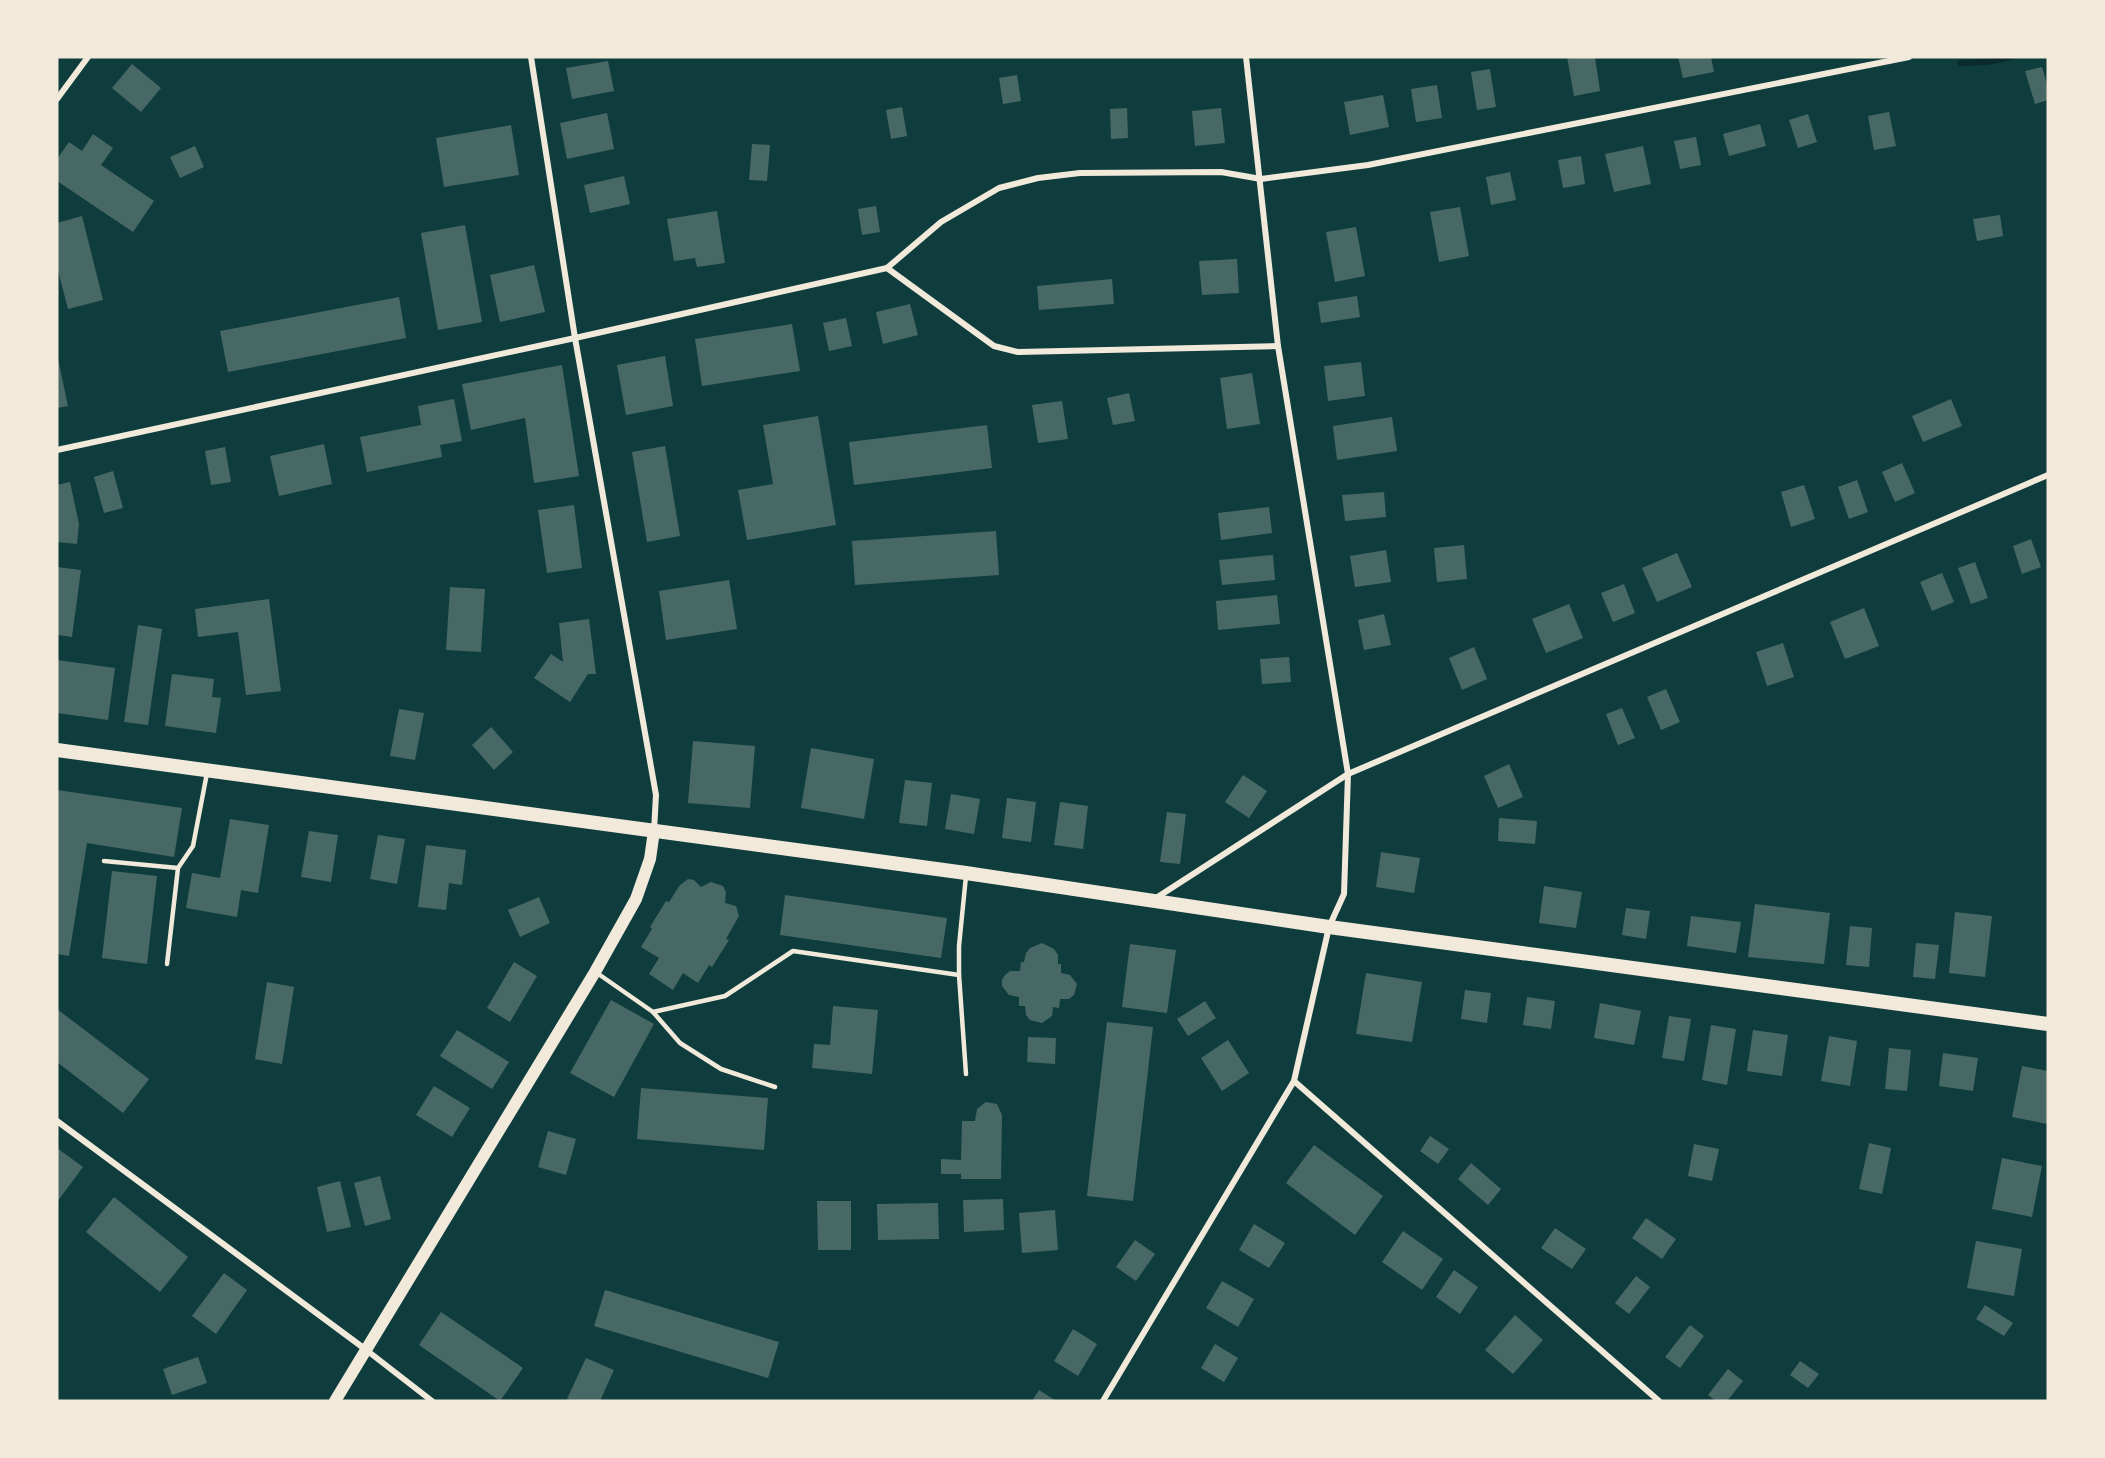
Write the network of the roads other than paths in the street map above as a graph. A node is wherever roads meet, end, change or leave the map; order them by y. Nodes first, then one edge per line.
1 (88, 57) edge
2 (531, 57) edge
3 (1246, 57) edge
4 (1909, 57) edge
5 (57, 99) edge
6 (1261, 179) junction
7 (887, 268) junction
8 (575, 338) junction
9 (1278, 346) junction
10 (57, 450) edge
11 (2048, 475) edge
12 (57, 750) edge
13 (207, 770) junction
14 (1348, 774) junction
15 (654, 831) junction
16 (104, 861) dead end
17 (178, 868) junction
18 (966, 873) junction
19 (1153, 900) junction
20 (1329, 927) junction
21 (167, 964) dead end
22 (595, 972) junction
23 (959, 975) junction
24 (653, 1012) junction
25 (2048, 1024) edge
26 (966, 1074) dead end
27 (1293, 1081) junction
28 (775, 1087) dead end
29 (57, 1121) edge
30 (365, 1349) junction
31 (335, 1401) edge
32 (432, 1401) edge
33 (1103, 1401) edge
34 (1659, 1401) edge

1 - 5 street
2 - 8 street
3 - 6 street
4 - 6 street
6 - 7 street
6 - 9 street
7 - 8 street
7 - 9 street
8 - 10 street
8 - 15 street
9 - 14 street
11 - 14 street
12 - 13 main road
13 - 15 main road
13 - 17 lane
14 - 19 street
14 - 20 street
15 - 18 main road
15 - 22 main road
16 - 17 lane
17 - 21 lane
18 - 19 main road
18 - 23 lane
19 - 20 main road
20 - 25 main road
20 - 27 street
22 - 24 lane
22 - 30 main road
23 - 24 lane
23 - 26 lane
24 - 28 lane
27 - 33 street
27 - 34 street
29 - 30 street
30 - 31 main road
30 - 32 street

